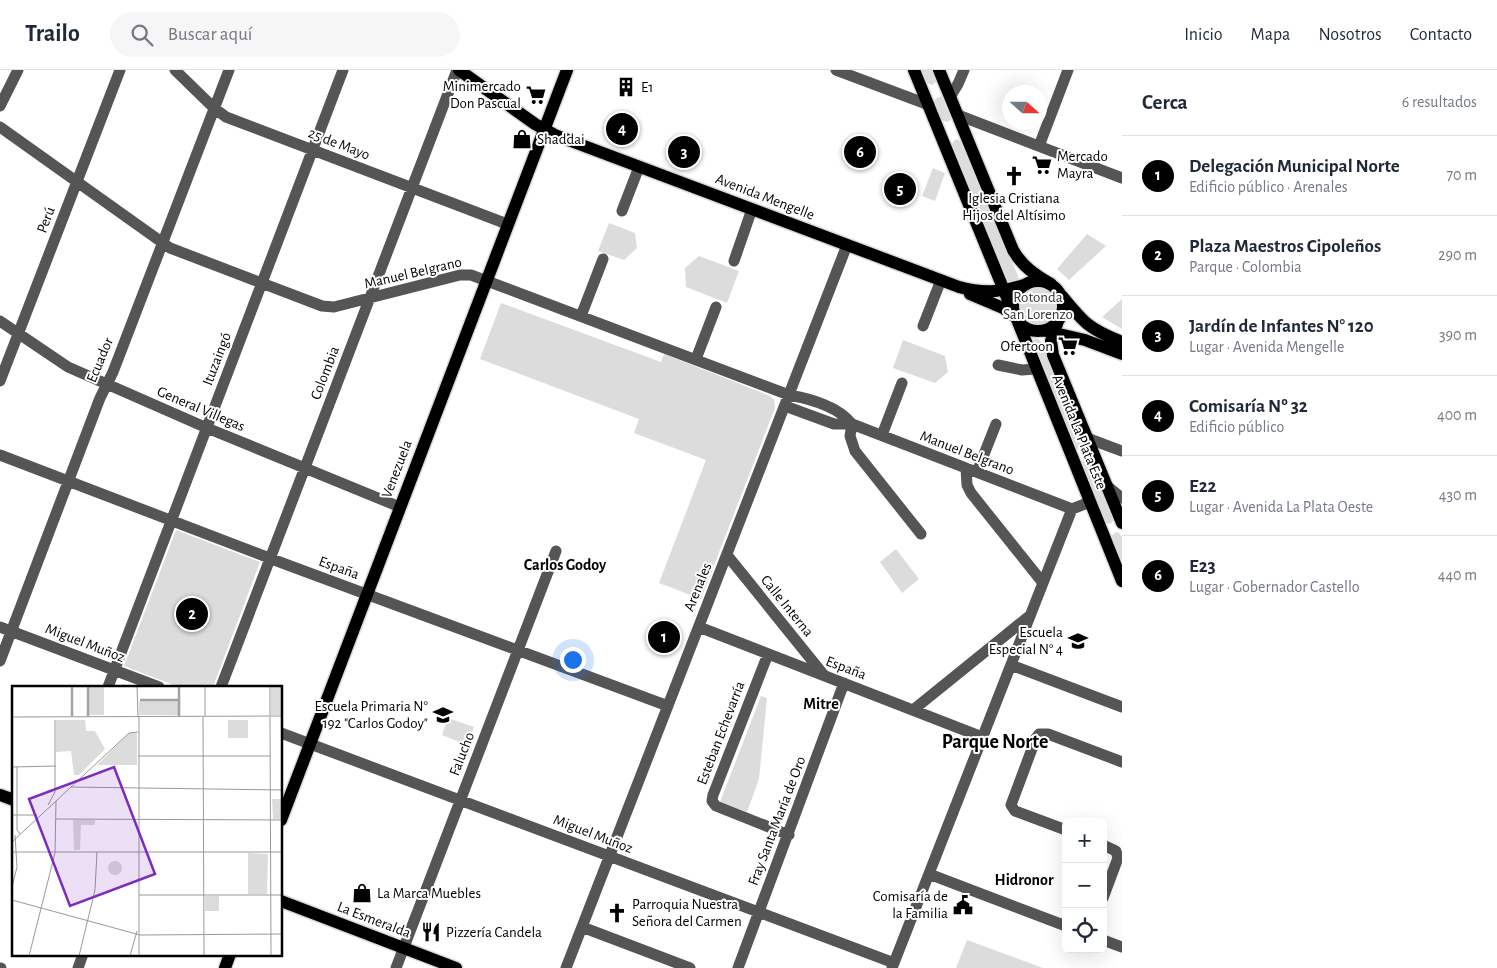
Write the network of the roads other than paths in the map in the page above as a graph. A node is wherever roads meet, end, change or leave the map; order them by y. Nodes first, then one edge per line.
1 (18, 70) edge
2 (120, 70) edge
3 (175, 70) edge
4 (229, 70) edge
5 (343, 70) edge
6 (458, 70) edge
7 (566, 70) edge
8 (836, 70) edge
9 (914, 70) edge
10 (940, 70) edge
11 (964, 70) edge
12 (1068, 70) edge
13 (950, 97) junction
14 (928, 105) junction
15 (0, 106) edge
16 (214, 108) junction
17 (958, 115) junction
18 (936, 123) junction
19 (0, 127) edge
20 (543, 130) junction
21 (1039, 146) junction
22 (312, 150) junction
23 (639, 167) junction
24 (1122, 178) edge
25 (77, 182) junction
26 (412, 188) junction
27 (752, 209) junction
28 (622, 211) dead end
29 (507, 224) junction
30 (162, 243) junction
31 (848, 245) junction
32 (603, 259) dead end
33 (734, 260) dead end
34 (486, 280) junction
35 (941, 280) junction
36 (262, 283) junction
37 (1024, 285) junction
38 (959, 287) junction
39 (1055, 288) junction
40 (1004, 290) junction
41 (370, 298) junction
42 (716, 307) dead end
43 (581, 316) junction
44 (1015, 316) junction
45 (1, 322) edge
46 (923, 326) dead end
47 (1052, 328) junction
48 (18, 334) junction
49 (1122, 342) edge
50 (1122, 354) edge
51 (696, 359) junction
52 (998, 365) dead end
53 (1035, 369) junction
54 (0, 381) edge
55 (902, 383) dead end
56 (107, 384) junction
57 (787, 400) junction
58 (852, 424) junction
59 (996, 424) dead end
60 (207, 428) junction
61 (882, 435) junction
62 (1087, 438) junction
63 (1122, 451) edge
64 (0, 455) edge
65 (1095, 457) junction
66 (1075, 466) junction
67 (304, 468) junction
68 (966, 468) junction
69 (977, 472) junction
70 (69, 481) junction
71 (1106, 485) junction
72 (1122, 498) edge
73 (1090, 502) junction
74 (400, 507) junction
75 (1072, 509) junction
76 (172, 520) junction
77 (1099, 523) junction
78 (1122, 524) edge
79 (921, 534) dead end
80 (556, 551) dead end
81 (727, 555) junction
82 (270, 558) junction
83 (1122, 582) edge
84 (1043, 584) junction
85 (367, 594) junction
86 (1030, 616) junction
87 (0, 627) edge
88 (699, 627) junction
89 (12, 631) junction
90 (518, 650) junction
91 (768, 654) junction
92 (0, 661) edge
93 (1011, 664) junction
94 (115, 670) junction
95 (824, 675) junction
96 (844, 683) junction
97 (108, 686) edge
98 (157, 686) edge
99 (221, 686) edge
100 (668, 706) junction
101 (1122, 707) edge
102 (913, 710) junction
103 (282, 733) edge
104 (982, 737) junction
105 (310, 744) junction
106 (1122, 762) edge
107 (0, 795) edge
108 (12, 799) edge
109 (460, 800) junction
110 (282, 817) edge
111 (1062, 829) edge
112 (789, 835) junction
113 (1107, 846) edge
114 (610, 856) junction
115 (929, 874) junction
116 (1107, 887) edge
117 (282, 901) edge
118 (759, 912) junction
119 (1062, 924) edge
120 (582, 927) junction
121 (1107, 942) edge
122 (404, 948) junction
123 (1122, 948) edge
124 (82, 956) edge
125 (229, 956) edge
126 (893, 966) edge
127 (78, 968) edge
128 (225, 968) edge
129 (396, 968) edge
130 (456, 968) edge
131 (566, 968) edge
132 (690, 968) edge
133 (738, 968) edge

1 - 15 street
2 - 25 street, Perú
3 - 16 street, 25 de Mayo
4 - 16 street, Ecuador
5 - 22 street, Ituzaingó
6 - 20 main road, Avenida Mengelle
6 - 26 street, Colombia
7 - 20 main road, Venezuela
8 - 14 street
9 - 14 main road
10 - 13 main road
11 - 13 street
12 - 21 street
13 - 14 main road
13 - 17 main road
14 - 18 main road
16 - 22 street, 25 de Mayo
16 - 30 street, Ecuador
17 - 18 main road
17 - 21 street
17 - 39 main road
18 - 40 main road, Avenida La Plata Este
19 - 25 street, Manuel Belgrano
20 - 23 main road, Avenida Mengelle
20 - 29 main road, Venezuela
21 - 24 street
22 - 26 street, 25 de Mayo
22 - 36 street, Ituzaingó
23 - 27 main road, Avenida Mengelle
23 - 28 street
25 - 30 street, Manuel Belgrano
25 - 48 street, Perú
26 - 29 street, 25 de Mayo
26 - 41 street, Colombia
27 - 31 main road, Avenida Mengelle
27 - 33 street
29 - 34 main road, Venezuela
30 - 36 street, Manuel Belgrano
30 - 56 street, Ecuador
31 - 35 main road, Avenida Mengelle
31 - 57 street, Arenales
32 - 43 street
34 - 41 street, Manuel Belgrano
34 - 43 street, Manuel Belgrano
34 - 74 main road, Venezuela
35 - 38 main road, Avenida Mengelle
35 - 46 street
36 - 41 street, Manuel Belgrano
36 - 60 street, Ituzaingó
37 - 39 main road
37 - 40 main road, Avenida Mengelle
37 - 44 main road
38 - 40 main road, Avenida Mengelle
38 - 44 main road, Avenida Mengelle
39 - 47 main road
39 - 49 main road
40 - 44 main road, Avenida La Plata Este
41 - 67 street, Colombia
42 - 51 street
43 - 51 street, Manuel Belgrano
44 - 47 main road
44 - 53 main road, Avenida La Plata Este
45 - 48 street, General Villegas
47 - 50 main road
47 - 62 main road, Avenida La Plata Este
48 - 54 street, Perú
48 - 56 street, General Villegas
51 - 57 street, Manuel Belgrano
52 - 53 street
53 - 66 main road, Avenida La Plata Este
55 - 61 street
56 - 60 street, General Villegas
56 - 70 street, Ecuador
57 - 58 street, Manuel Belgrano
57 - 81 street, Arenales
58 - 61 street, Manuel Belgrano
58 - 79 street
59 - 69 street
60 - 67 street, General Villegas
60 - 76 street, Ituzaingó
61 - 68 street, Manuel Belgrano
62 - 63 street
62 - 65 main road, Avenida La Plata Este
64 - 70 street, España
65 - 66 main road
65 - 71 main road, Avenida La Plata Este
66 - 73 main road, Avenida La Plata Este
67 - 74 street, General Villegas
67 - 82 street, Colombia
68 - 69 street, Manuel Belgrano
68 - 84 street
69 - 75 street, Manuel Belgrano
70 - 76 street, España
70 - 89 street, Ecuador
71 - 72 street
71 - 78 main road, Avenida La Plata Este
73 - 75 street
73 - 77 main road, Avenida La Plata Este
74 - 85 main road, Venezuela
75 - 84 street
76 - 82 street, España
76 - 94 street, Ituzaingó
77 - 78 main road
77 - 83 main road, Avenida La Plata Este
80 - 90 street, Falucho
81 - 88 street, Arenales
81 - 95 street, Calle Interna
82 - 85 street, España
82 - 99 street, Colombia
84 - 86 street
85 - 90 street, España
85 - 105 main road, Venezuela
86 - 93 street
86 - 102 street
87 - 89 street, Miguel Muñoz
88 - 91 street, España
88 - 100 street, Arenales
89 - 92 street, Ecuador
89 - 94 street, Miguel Muñoz
90 - 100 street, España
90 - 109 street, Falucho
91 - 95 street, España
91 - 112 street, Esteban Echevarría
93 - 101 street
93 - 104 street
94 - 97 street, Ituzaingó
94 - 98 street, Miguel Muñoz
95 - 96 street, España
96 - 102 street, España
96 - 112 street, Fray Santa María de Oro
100 - 114 street, Arenales
102 - 104 street, España
103 - 105 street, Miguel Muñoz
104 - 115 street
105 - 109 street, Miguel Muñoz
105 - 110 main road, Venezuela
106 - 111 street
107 - 108 main road
109 - 114 street, Miguel Muñoz
109 - 122 street, Falucho
112 - 118 street, Fray Santa María de Oro
113 - 116 street
114 - 118 street, Miguel Muñoz
114 - 120 street, Arenales
115 - 119 street
115 - 126 street
117 - 122 main road, La Esmeralda
118 - 126 street, Miguel Muñoz
118 - 133 street, Fray Santa María de Oro
120 - 131 street, Arenales
120 - 132 street
121 - 123 street
122 - 129 street, Falucho
122 - 130 main road, La Esmeralda
124 - 127 street
125 - 128 main road

